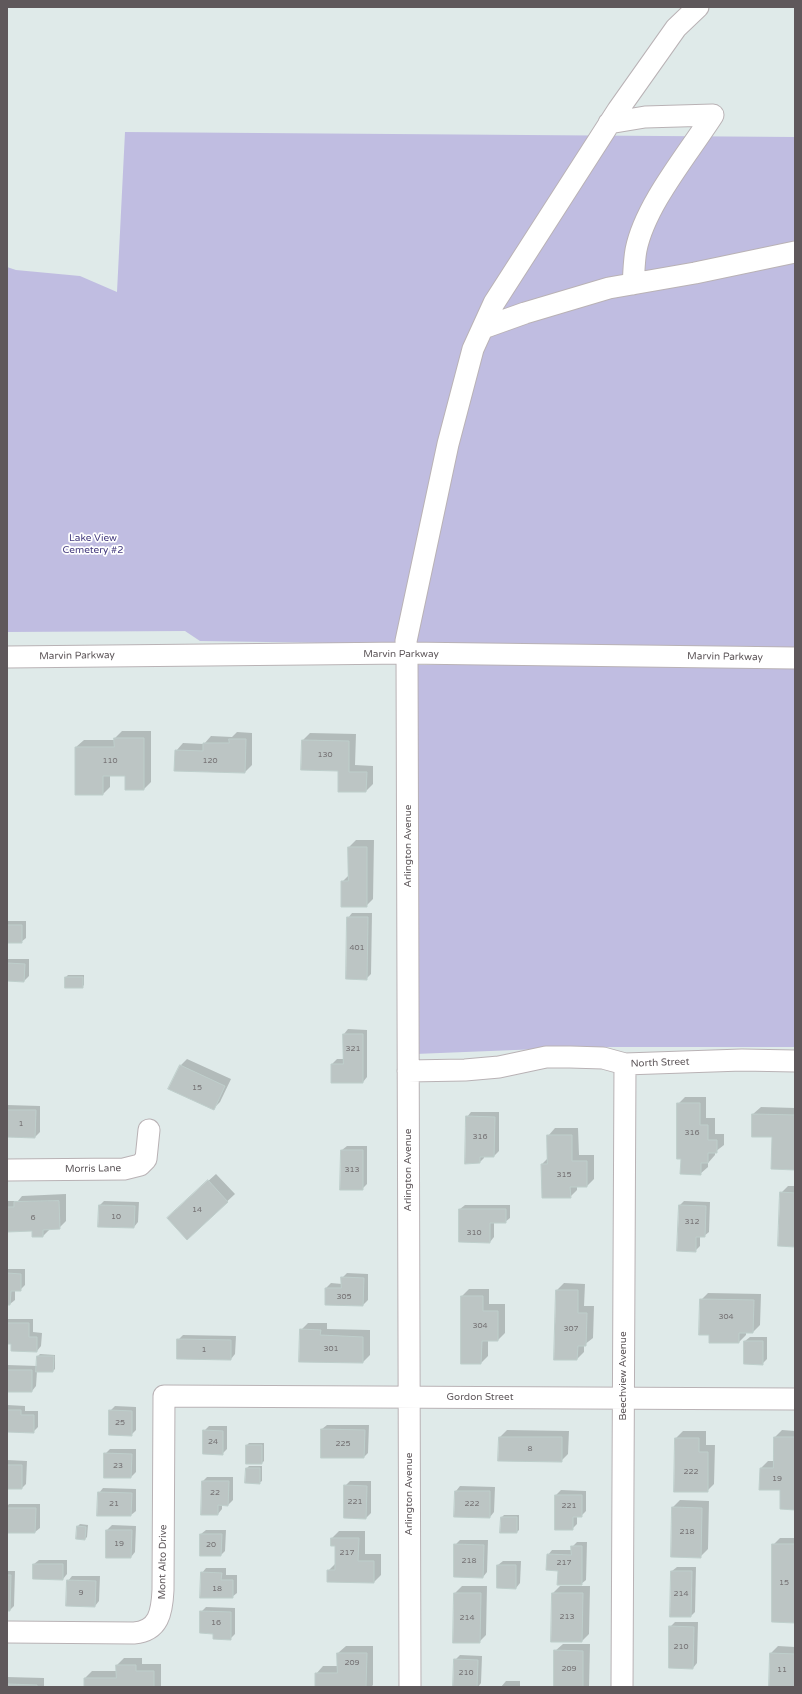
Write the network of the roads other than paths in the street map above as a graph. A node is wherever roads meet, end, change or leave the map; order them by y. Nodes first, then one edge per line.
1 (698, 7) edge
2 (609, 124) junction
3 (795, 252) edge
4 (633, 284) junction
5 (483, 328) junction
6 (408, 653) junction
7 (7, 657) edge
8 (795, 658) edge
9 (795, 1060) edge
10 (625, 1064) junction
11 (408, 1071) junction
12 (149, 1130) dead end
13 (7, 1170) edge
14 (164, 1396) joint
15 (408, 1397) junction
16 (623, 1398) junction
17 (795, 1399) edge
18 (7, 1632) edge
19 (410, 1687) edge
20 (622, 1687) edge

1 - 2 street, Arlington Avenue
2 - 4 street
2 - 5 street, Arlington Avenue
3 - 4 street
4 - 5 street
5 - 6 street, Arlington Avenue
6 - 7 street, Marvin Parkway
6 - 8 street, Marvin Parkway
6 - 11 street, Arlington Avenue
9 - 10 street, North Street
10 - 11 street, North Street
10 - 16 street, Beechview Avenue
11 - 15 street, Arlington Avenue
12 - 13 street, Morris Lane
14 - 15 street, Gordon Street
14 - 18 street, Mont Alto Drive
15 - 16 street, Gordon Street
15 - 19 street, Arlington Avenue
16 - 17 street, Gordon Street
16 - 20 street, Beechview Avenue

